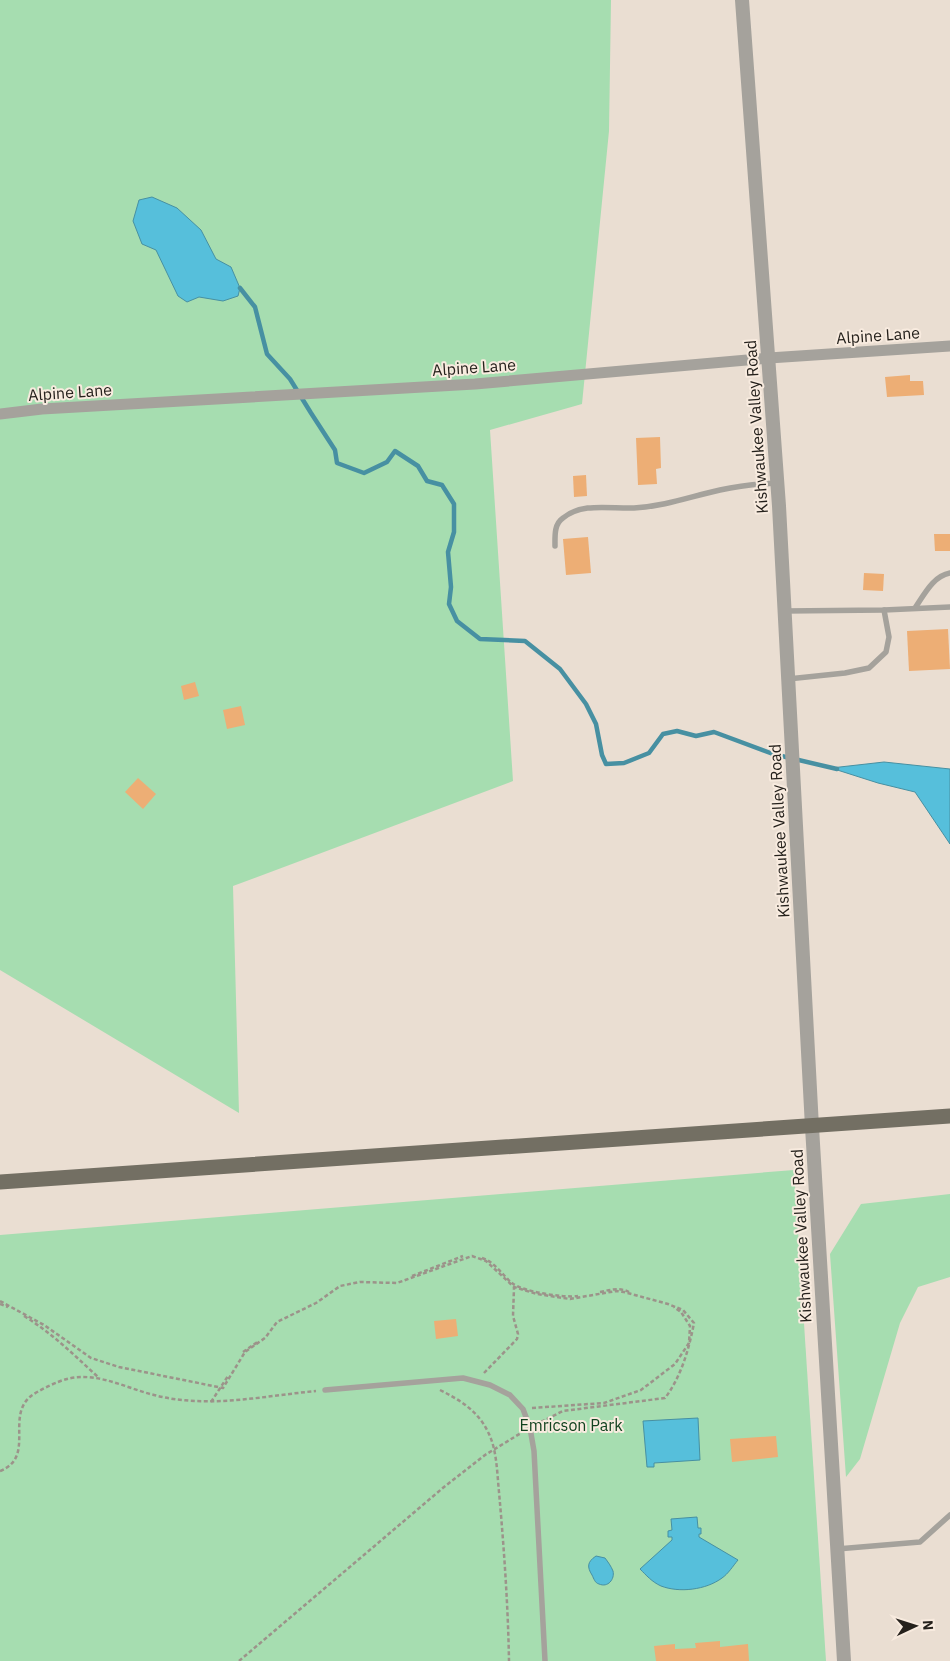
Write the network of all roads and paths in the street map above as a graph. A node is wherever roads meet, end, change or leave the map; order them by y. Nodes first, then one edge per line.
1 (742, 0) edge
2 (950, 346) edge
3 (769, 358) junction
4 (0, 414) edge
5 (777, 483) junction
6 (555, 546) dead end
7 (950, 573) edge
8 (950, 607) edge
9 (915, 608) junction
10 (884, 610) junction
11 (785, 611) junction
12 (788, 679) junction
13 (950, 1116) edge
14 (812, 1127) junction
15 (0, 1182) edge
16 (514, 1284) junction
17 (0, 1304) edge
18 (99, 1377) junction
19 (424, 1382) junction
20 (477, 1382) junction
21 (325, 1390) joint
22 (211, 1402) junction
23 (523, 1409) junction
24 (0, 1471) edge
25 (950, 1515) edge
26 (837, 1549) junction
27 (509, 1661) edge
28 (545, 1661) edge
29 (844, 1661) edge

1 - 3 street, Kishwaukee Valley Road
2 - 3 street, Alpine Lane
3 - 4 street, Alpine Lane
3 - 5 street, Kishwaukee Valley Road
5 - 6 lane
5 - 11 street, Kishwaukee Valley Road
7 - 9 lane
8 - 9 lane
9 - 10 lane
10 - 11 lane
10 - 12 lane
11 - 12 street, Kishwaukee Valley Road
12 - 14 street, Kishwaukee Valley Road
13 - 14 main road
14 - 15 main road
14 - 26 street, Kishwaukee Valley Road
16 - 20 path
16 - 22 path
16 - 23 path
17 - 18 path
18 - 22 path
18 - 24 path
19 - 20 lane
19 - 21 lane
19 - 27 path
20 - 23 lane
21 - 22 path
23 - 28 lane
25 - 26 lane
26 - 29 street, Kishwaukee Valley Road

